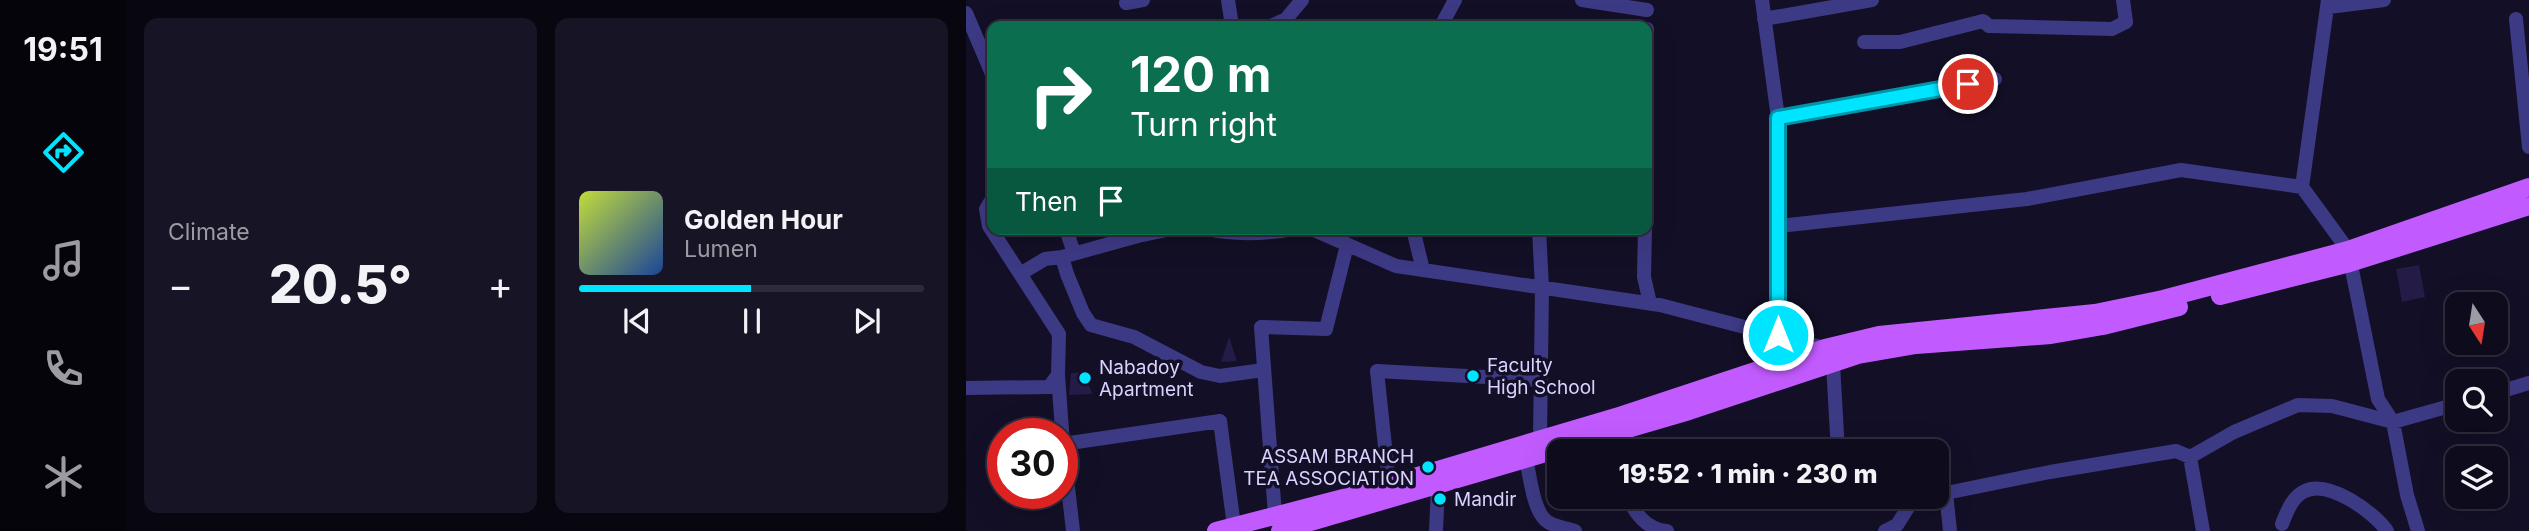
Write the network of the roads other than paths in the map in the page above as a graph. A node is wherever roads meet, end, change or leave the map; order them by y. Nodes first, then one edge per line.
1 (1143, 0) edge
2 (1228, 0) edge
3 (1302, 0) edge
4 (1455, 0) edge
5 (1582, 0) edge
6 (1762, 0) edge
7 (1872, 0) edge
8 (2123, 0) edge
9 (2384, 0) edge
10 (1126, 3) dead end
11 (2328, 3) edge
12 (1646, 5) edge
13 (966, 13) edge
14 (1764, 19) junction
15 (2516, 19) dead end
16 (1230, 21) edge
17 (1282, 21) edge
18 (1444, 21) edge
19 (1864, 42) dead end
20 (987, 62) edge
21 (1995, 79) dead end
22 (1778, 118) junction
23 (2529, 147) edge
24 (2302, 187) junction
25 (2529, 187) edge
26 (2529, 206) edge
27 (1779, 226) junction
28 (995, 235) edge
29 (1066, 235) edge
30 (1136, 235) edge
31 (1325, 235) edge
32 (1414, 235) edge
33 (1539, 235) edge
34 (1645, 235) edge
35 (1347, 245) junction
36 (1068, 255) junction
37 (2349, 257) junction
38 (1423, 270) junction
39 (1020, 274) junction
40 (1542, 288) junction
41 (1650, 303) junction
42 (1778, 335) junction
43 (1829, 356) junction
44 (1263, 370) junction
45 (1058, 375) junction
46 (1541, 380) junction
47 (2529, 383) edge
48 (966, 388) edge
49 (2508, 389) edge
50 (2445, 407) edge
51 (1061, 418) edge
52 (2393, 422) junction
53 (1607, 436) edge
54 (1541, 439) junction
55 (1837, 439) edge
56 (1078, 442) edge
57 (2190, 457) junction
58 (1527, 459) junction
59 (1389, 484) junction
60 (1438, 486) junction
61 (1949, 493) edge
62 (1070, 509) edge
63 (1633, 509) edge
64 (1907, 509) edge
65 (1945, 509) edge
66 (1278, 523) edge
67 (1332, 524) edge
68 (2282, 524) dead end
69 (1234, 526) junction
70 (1073, 531) edge
71 (1216, 531) edge
72 (1436, 531) edge
73 (1575, 531) edge
74 (1667, 531) edge
75 (1885, 531) edge
76 (1950, 531) edge
77 (2203, 531) edge
78 (2388, 531) edge
79 (2418, 531) edge

1 - 10 street
2 - 16 street
3 - 17 street
4 - 18 street
5 - 12 street
6 - 14 street
7 - 14 street
8 - 19 street
9 - 11 street
11 - 24 street
13 - 20 street
14 - 22 street
15 - 23 street
21 - 22 street
22 - 27 street
24 - 27 street
24 - 37 street
25 - 37 main road
26 - 37 main road
27 - 42 street
28 - 39 street
29 - 36 street
30 - 36 street
31 - 35 street
32 - 38 street
33 - 40 street
34 - 41 street
35 - 38 street
35 - 44 street
36 - 39 street
36 - 44 street
37 - 43 main road
37 - 52 street
38 - 40 street
39 - 45 street
40 - 41 street
40 - 46 street
41 - 42 street
42 - 43 street
43 - 53 main road
43 - 55 street
44 - 66 street
45 - 48 street
45 - 51 street
46 - 54 street
46 - 59 street
47 - 49 street
50 - 52 street
52 - 57 street
52 - 79 street
53 - 54 main road
53 - 58 main road
54 - 59 main road
56 - 69 street
57 - 61 street
57 - 77 street
58 - 60 main road
58 - 73 street
59 - 66 main road
60 - 67 main road
60 - 72 street
62 - 70 street
63 - 74 street
64 - 75 street
65 - 76 street
66 - 67 main road
66 - 69 main road
68 - 78 street
69 - 71 main road

